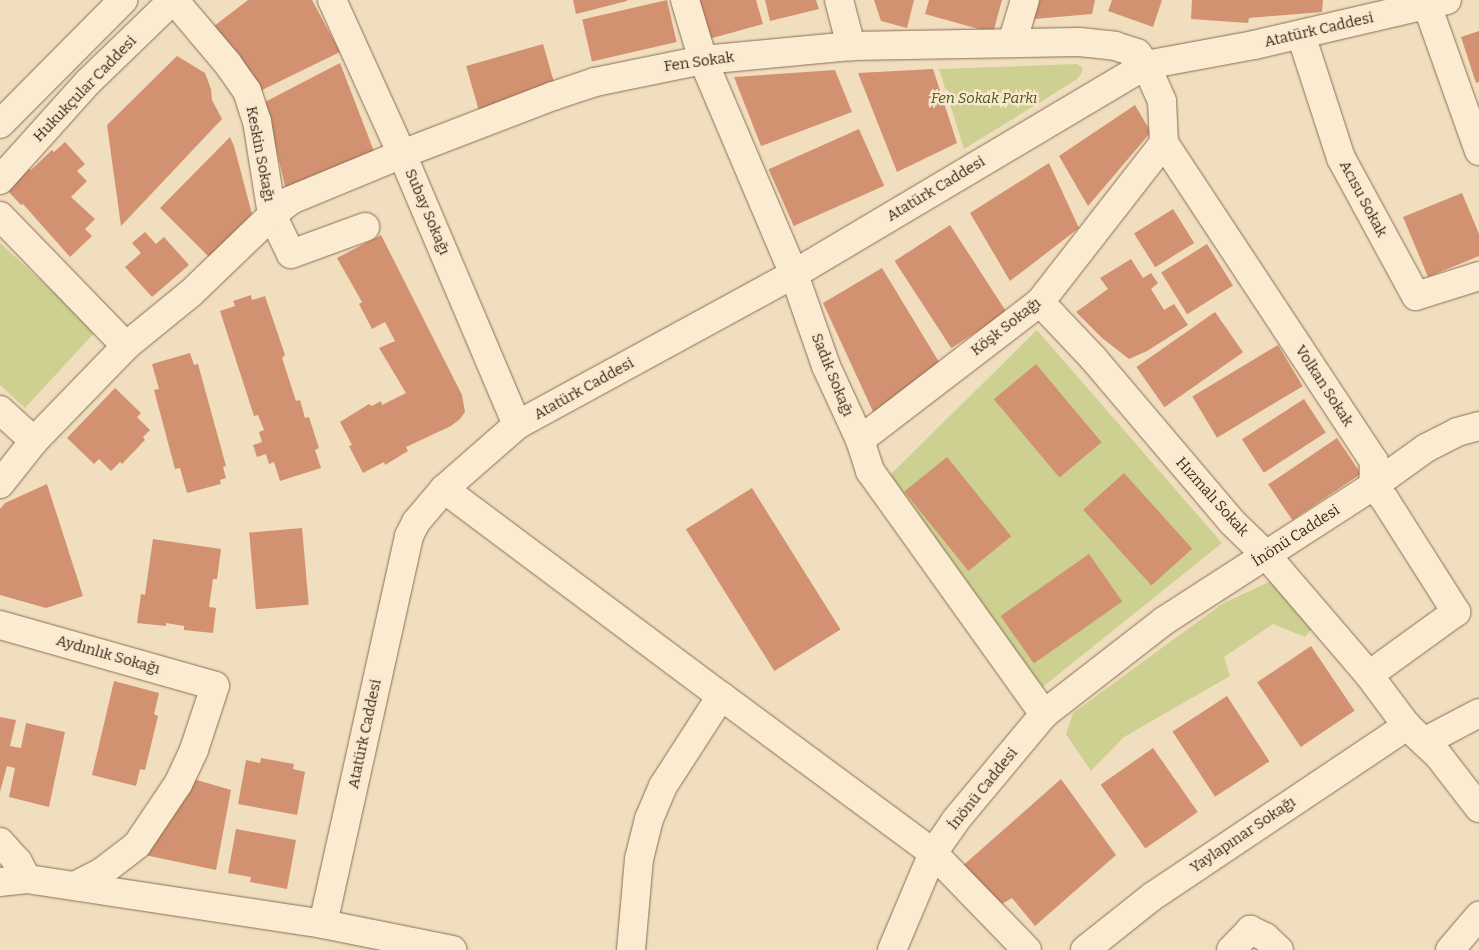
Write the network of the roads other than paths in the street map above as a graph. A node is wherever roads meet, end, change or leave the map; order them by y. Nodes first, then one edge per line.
1 (123, 0) edge
2 (173, 0) edge
3 (332, 0) edge
4 (685, 0) edge
5 (839, 0) edge
6 (1025, 0) edge
7 (1431, 2) edge
8 (1301, 35) junction
9 (1012, 43) junction
10 (851, 46) junction
11 (703, 60) junction
12 (1146, 65) junction
13 (0, 124) edge
14 (1164, 143) junction
15 (1479, 151) edge
16 (402, 154) junction
17 (0, 180) edge
18 (272, 215) junction
19 (0, 216) edge
20 (365, 227) dead end
21 (794, 274) junction
22 (1479, 276) edge
23 (1040, 302) junction
24 (126, 346) junction
25 (0, 410) edge
26 (517, 426) junction
27 (1479, 426) edge
28 (860, 440) junction
29 (34, 441) junction
30 (0, 484) edge
31 (1372, 486) junction
32 (444, 489) junction
33 (1267, 556) junction
34 (0, 625) edge
35 (1369, 675) junction
36 (721, 696) junction
37 (1479, 713) edge
38 (1044, 714) junction
39 (1415, 734) junction
40 (1479, 808) edge
41 (0, 842) edge
42 (932, 853) junction
43 (27, 879) junction
44 (0, 882) edge
45 (75, 886) junction
46 (1479, 916) edge
47 (323, 924) junction
48 (452, 950) edge
49 (632, 950) edge
50 (892, 950) edge
51 (1027, 950) edge
52 (1085, 950) edge
53 (1231, 950) edge
54 (1279, 950) edge
55 (1450, 950) edge

1 - 13 street
2 - 17 street, Hukukçular Caddesi
2 - 18 street, Keskin Sokağı
3 - 16 street, Subay Sokağı
4 - 11 street, Sadık Sokağı
5 - 10 street
6 - 9 street
7 - 8 street, Atatürk Caddesi
7 - 15 street
8 - 12 street, Atatürk Caddesi
8 - 22 street, Acısu Sokak
9 - 10 street, Fen Sokak
9 - 12 street, Fen Sokak
10 - 11 street, Fen Sokak
11 - 16 street, Fen Sokak
11 - 21 street, Sadık Sokağı
12 - 14 street
12 - 21 street, Atatürk Caddesi
14 - 23 street, Köşk Sokağı
14 - 31 street, Volkan Sokak
16 - 18 street, Fen Sokak
16 - 26 street, Subay Sokağı
18 - 20 street, Keskin Sokağı
18 - 24 street, Fen Sokak
19 - 24 street
21 - 26 street, Atatürk Caddesi
21 - 28 street, Sadık Sokağı
23 - 28 street, Köşk Sokağı
23 - 33 street, Hızmalı Sokak
24 - 29 street, Fen Sokak
25 - 29 street
26 - 32 street, Atatürk Caddesi
27 - 31 street, İnönü Caddesi
28 - 38 street, Sadık Sokağı
29 - 30 street, Fen Sokak
31 - 33 street, İnönü Caddesi
31 - 35 street
32 - 36 street
32 - 47 street, Atatürk Caddesi
33 - 35 street, Hızmalı Sokak
33 - 38 street, İnönü Caddesi
34 - 45 street, Aydınlık Sokağı
35 - 39 street, Hızmalı Sokak
36 - 42 street
36 - 49 street
37 - 39 street, Yaylapınar Sokağı
38 - 42 street, İnönü Caddesi
39 - 40 street, Hızmalı Sokak
39 - 52 street, Yaylapınar Sokağı
41 - 43 street
42 - 50 street, İnönü Caddesi
42 - 51 street
43 - 44 street
43 - 45 street
45 - 47 street
46 - 55 street
47 - 48 street
53 - 54 street

